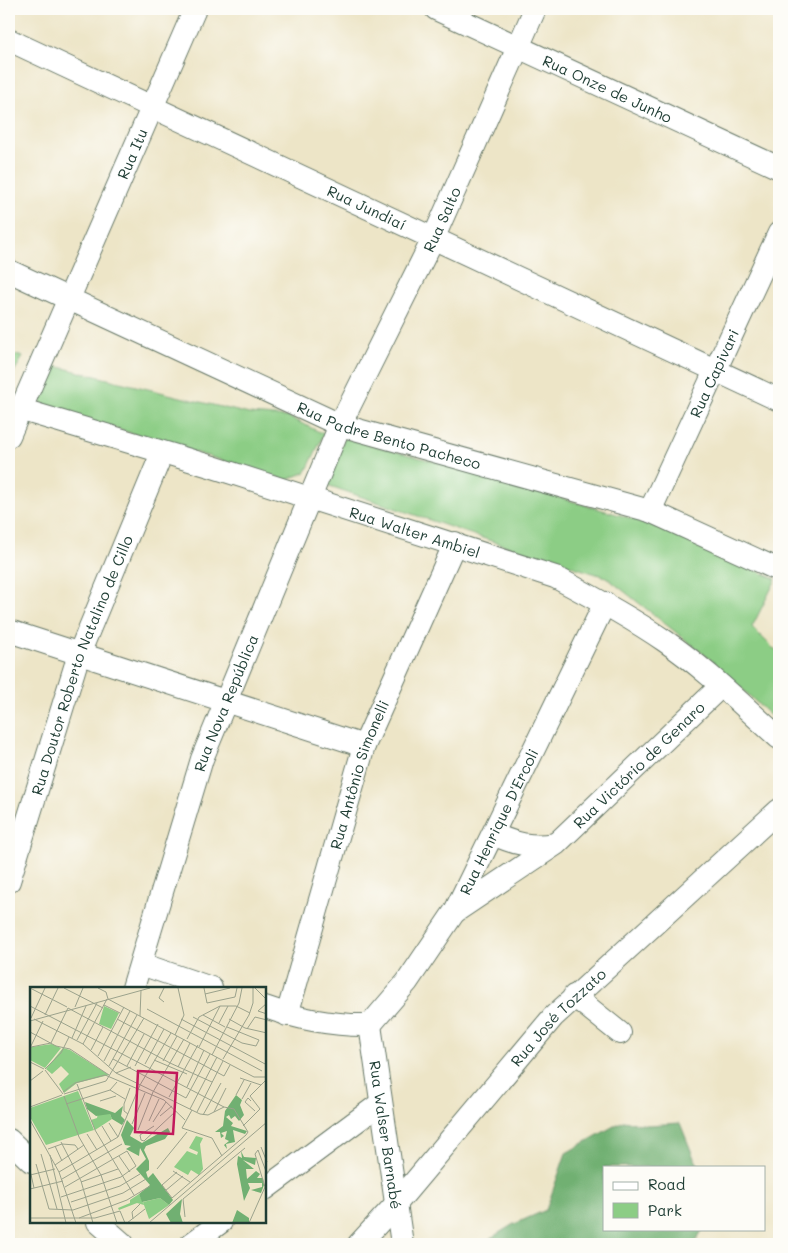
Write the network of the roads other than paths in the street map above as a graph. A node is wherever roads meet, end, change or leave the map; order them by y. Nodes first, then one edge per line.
1 (195, 9) edge
2 (436, 9) edge
3 (535, 9) edge
4 (9, 40) edge
5 (518, 47) junction
6 (151, 107) junction
7 (779, 168) edge
8 (779, 233) edge
9 (434, 237) junction
10 (9, 271) edge
11 (67, 299) junction
12 (714, 369) junction
13 (779, 400) edge
14 (15, 408) edge
15 (340, 425) junction
16 (9, 436) edge
17 (162, 453) junction
18 (311, 498) junction
19 (650, 511) junction
20 (455, 544) junction
21 (779, 570) edge
22 (605, 603) junction
23 (9, 631) edge
24 (79, 654) junction
25 (721, 686) junction
26 (226, 702) junction
27 (779, 738) edge
28 (364, 746) junction
29 (779, 810) edge
30 (493, 834) junction
31 (556, 844) junction
32 (9, 881) edge
33 (455, 911) junction
34 (142, 964) junction
35 (134, 987) edge
36 (208, 987) edge
37 (574, 996) junction
38 (266, 1007) edge
39 (287, 1015) junction
40 (370, 1025) junction
41 (620, 1034) dead end
42 (381, 1103) junction
43 (9, 1140) edge
44 (30, 1159) edge
45 (266, 1189) edge
46 (396, 1204) junction
47 (99, 1223) edge
48 (220, 1223) edge
49 (123, 1244) edge
50 (191, 1244) edge
51 (359, 1244) edge
52 (402, 1244) edge

1 - 6 street, Rua Itu
2 - 5 street, Rua Onze de Junho
3 - 5 street, Rua Salto
4 - 6 street, Rua Jundiaí
5 - 7 street, Rua Onze de Junho
5 - 9 street, Rua Salto
6 - 9 street, Rua Jundiaí
6 - 11 street, Rua Itu
8 - 12 street, Rua Capivari
9 - 12 street, Rua Jundiaí
9 - 15 street, Rua Salto
10 - 11 street, Rua Padre Bento Pacheco
11 - 14 street, Rua Itu
11 - 15 street, Rua Padre Bento Pacheco
12 - 13 street, Rua Jundiaí
12 - 19 street, Rua Capivari
14 - 16 street, Rua Itu
14 - 17 street, Rua Walter Ambiel
15 - 18 street, Rua Nova República
15 - 19 street, Rua Padre Bento Pacheco
17 - 18 street, Rua Walter Ambiel
17 - 24 street, Rua Doutor Roberto Natalino de Cillo
18 - 20 street, Rua Walter Ambiel
18 - 26 street, Rua Nova República
19 - 21 street, Rua Padre Bento Pacheco
20 - 22 street, Rua Walter Ambiel
20 - 28 street, Rua Antônio Simonelli
22 - 25 street, Rua Walter Ambiel
22 - 30 street, Rua Henrique D'Ercoli
23 - 24 street
24 - 26 street
24 - 32 street, Rua Doutor Roberto Natalino de Cillo
25 - 27 street, Rua Walter Ambiel
25 - 31 street, Rua Victório de Genaro
26 - 28 street
26 - 34 street, Rua Nova República
28 - 39 street, Rua Antônio Simonelli
29 - 37 street, Rua José Tozzato
30 - 31 street
30 - 33 street, Rua Henrique D'Ercoli
31 - 33 street, Rua Victório de Genaro
33 - 40 street, Rua Henrique D'Ercoli
34 - 35 street, Rua Nova República
34 - 36 street
37 - 41 street
37 - 46 street, Rua José Tozzato
38 - 39 street
39 - 40 street
40 - 42 street, Rua Walser Barnabé
42 - 45 street
42 - 46 street, Rua Walser Barnabé
43 - 44 street
46 - 51 street, Rua José Tozzato
46 - 52 street, Rua Walser Barnabé
47 - 49 street
48 - 50 street

